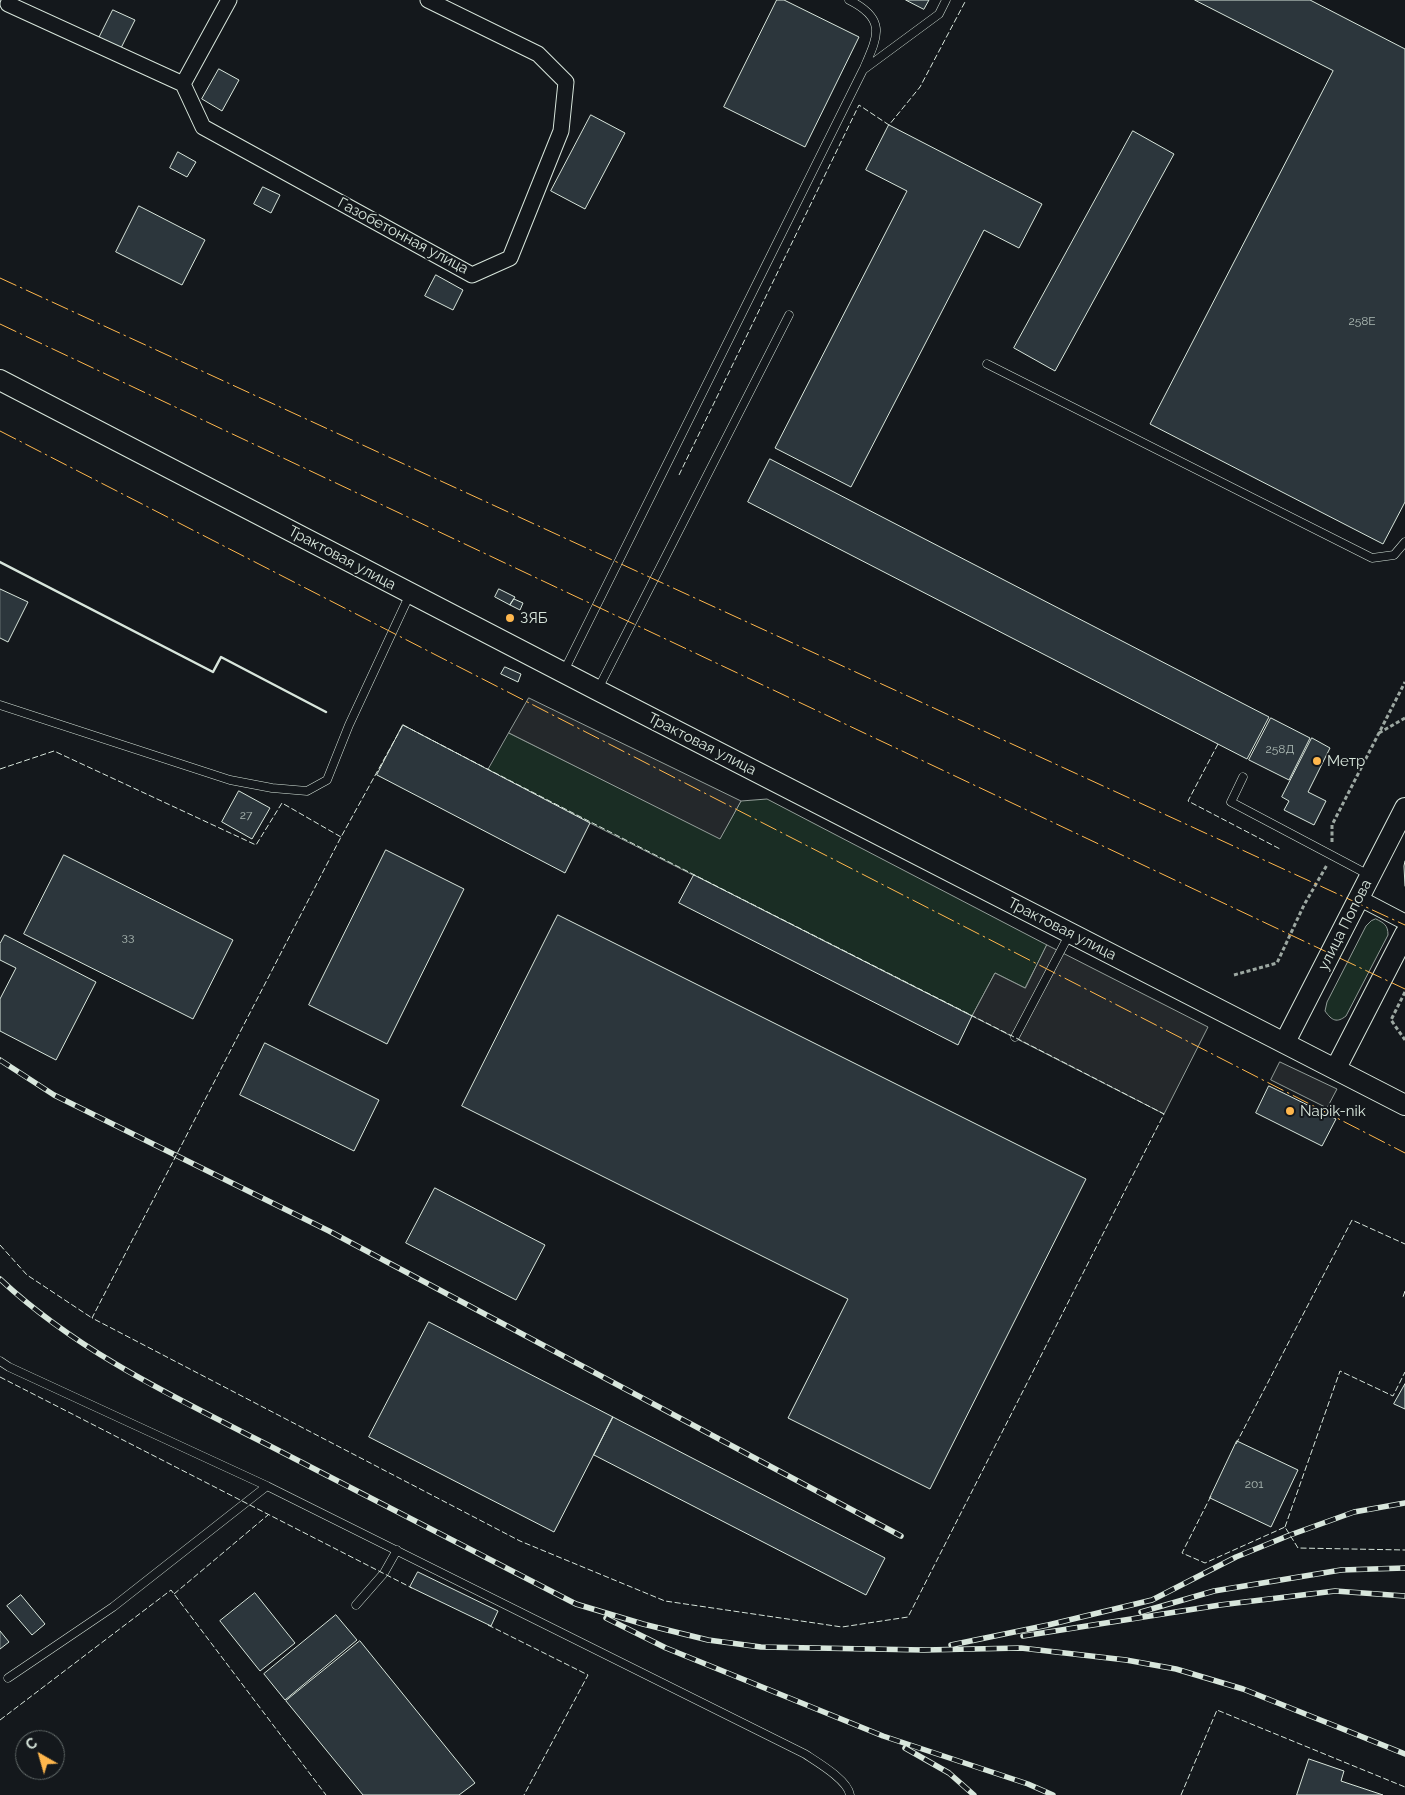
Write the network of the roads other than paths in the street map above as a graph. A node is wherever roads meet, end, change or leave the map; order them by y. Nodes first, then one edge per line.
1 (229, 0) edge
2 (428, 0) edge
3 (849, 0) edge
4 (946, 0) edge
5 (8, 4) dead end
6 (863, 70) junction
7 (183, 84) junction
8 (790, 315) dead end
9 (987, 364) dead end
10 (0, 380) edge
11 (1405, 542) edge
12 (410, 594) junction
13 (563, 672) junction
14 (597, 690) junction
15 (0, 705) edge
16 (1243, 777) dead end
17 (1405, 808) edge
18 (1370, 875) junction
19 (1359, 898) junction
20 (1405, 922) edge
21 (1070, 933) junction
22 (1405, 934) edge
23 (1015, 1037) dead end
24 (1285, 1042) junction
25 (1336, 1068) junction
26 (1405, 1105) edge
27 (0, 1361) edge
28 (267, 1486) junction
29 (396, 1550) junction
30 (356, 1605) dead end
31 (8, 1678) dead end
32 (850, 1795) edge

1 - 7 street
2 - 7 street, Газобетонная улица
3 - 6 lane
4 - 6 lane
5 - 7 street
6 - 13 lane
8 - 14 lane
9 - 11 lane
10 - 12 main road, Трактовая улица
12 - 13 main road, Трактовая улица
12 - 15 lane
13 - 14 main road, Трактовая улица
14 - 21 main road, Трактовая улица
16 - 18 lane
17 - 18 main road, улица Попова
18 - 19 main road, улица Попова
19 - 20 street
19 - 24 main road, улица Попова
21 - 23 lane
21 - 24 main road, Трактовая улица
22 - 25 main road
24 - 25 main road, Трактовая улица
25 - 26 main road, Трактовая улица
27 - 28 lane
28 - 29 lane
28 - 31 lane
29 - 30 lane
29 - 32 lane

